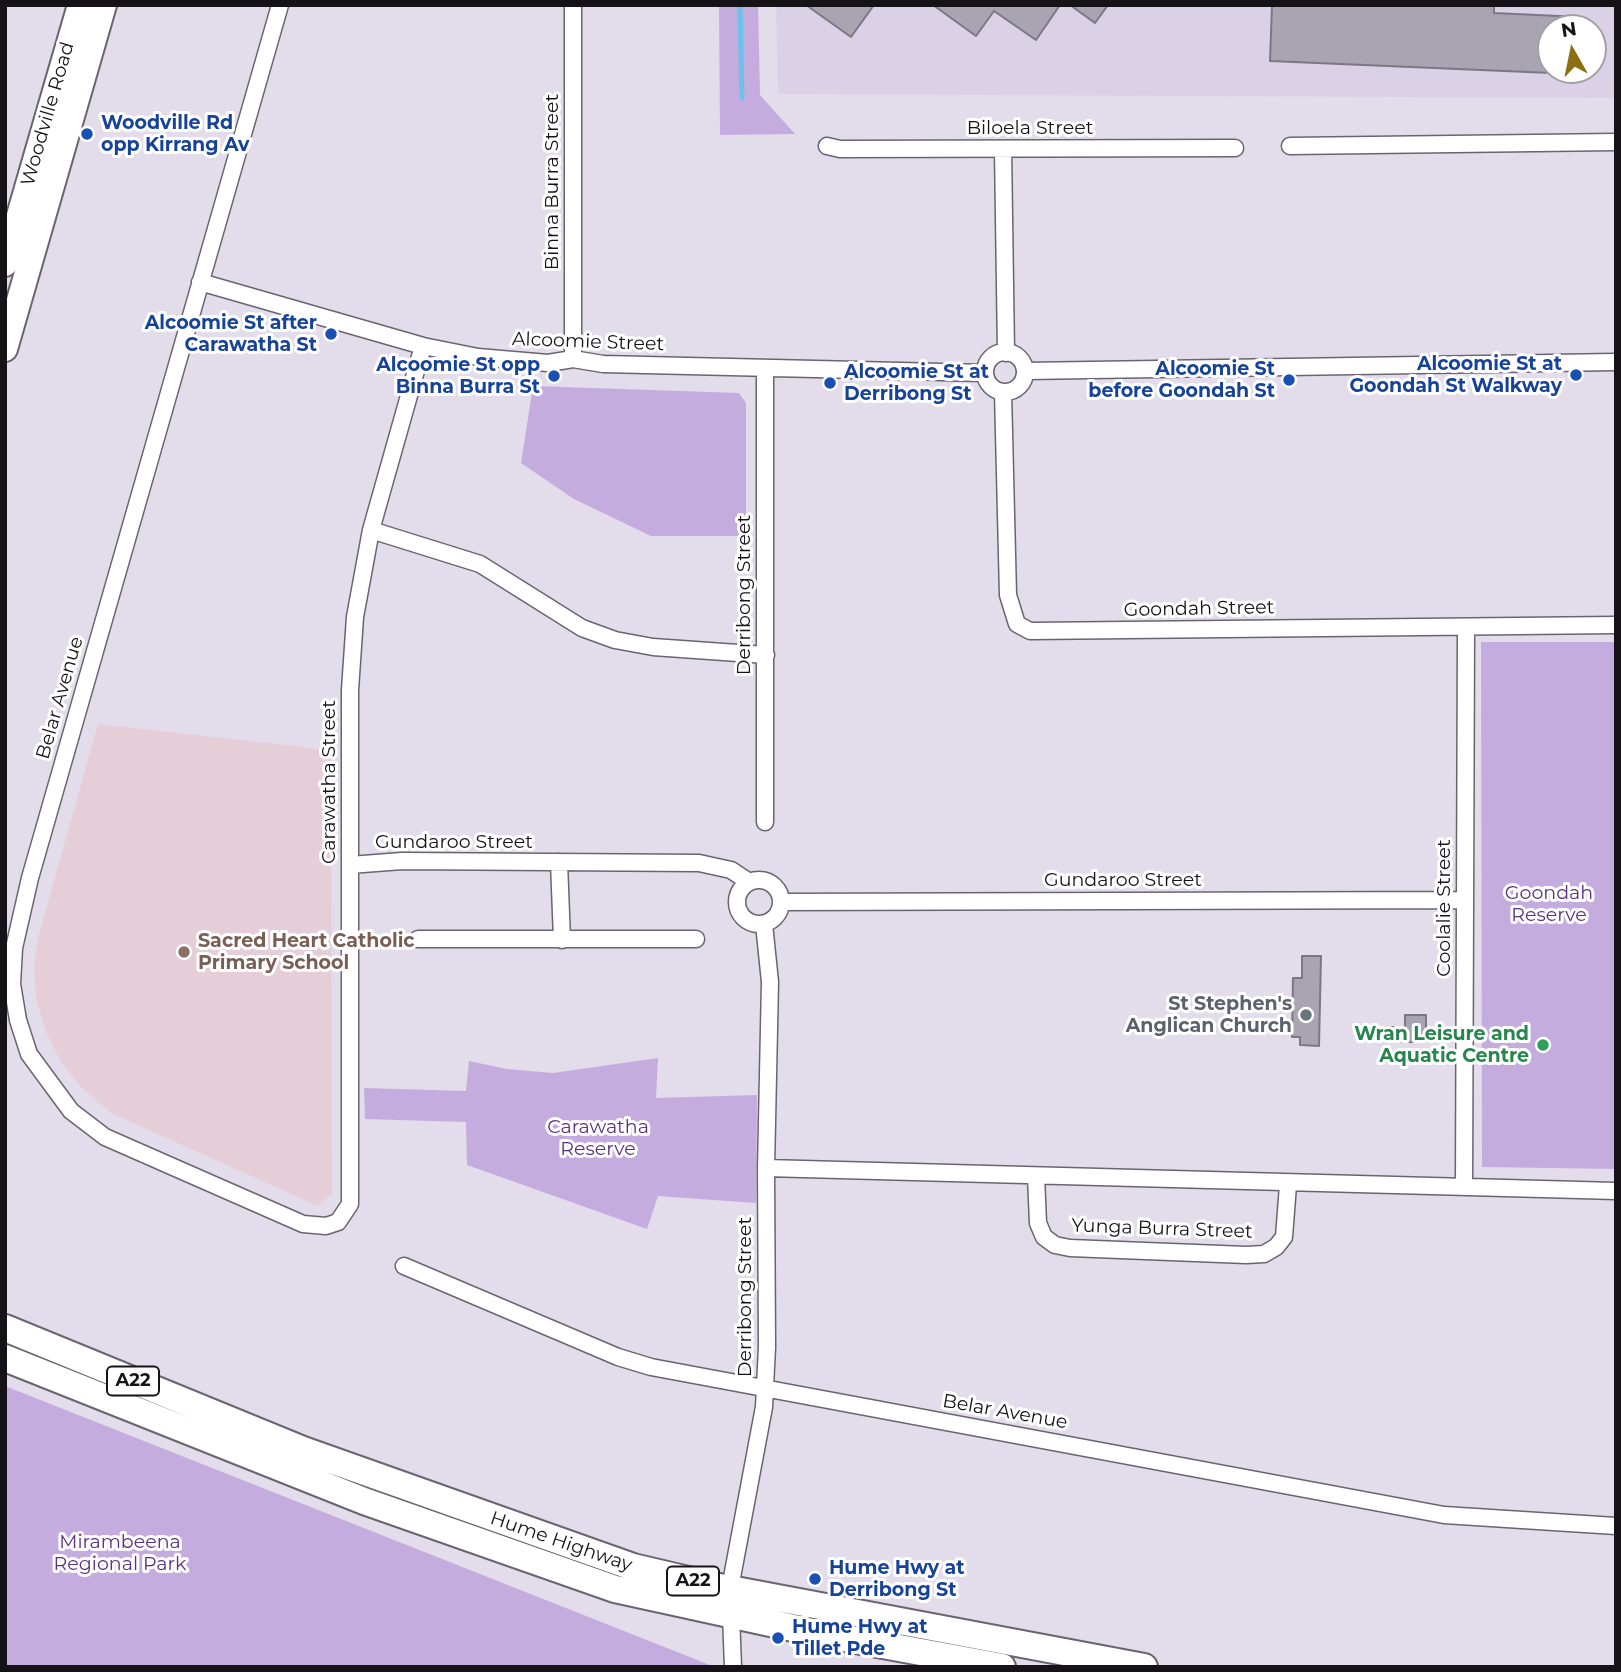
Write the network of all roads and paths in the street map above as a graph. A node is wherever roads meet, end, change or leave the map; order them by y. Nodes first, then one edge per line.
1 (80, 5) edge
2 (104, 5) edge
3 (280, 5) edge
4 (573, 5) edge
5 (1616, 142) edge
6 (827, 146) dead end
7 (1290, 146) dead end
8 (1235, 148) dead end
9 (1003, 149) junction
10 (5, 264) edge
11 (200, 282) junction
12 (423, 346) junction
13 (5, 349) edge
14 (1006, 353) junction
15 (573, 359) junction
16 (1616, 362) edge
17 (765, 368) junction
18 (1025, 371) junction
19 (985, 373) junction
20 (1003, 392) junction
21 (371, 530) junction
22 (1616, 625) edge
23 (1466, 628) junction
24 (766, 655) junction
25 (765, 822) dead end
26 (559, 862) junction
27 (350, 864) junction
28 (750, 882) junction
29 (1465, 900) junction
30 (782, 902) junction
31 (764, 925) junction
32 (418, 939) dead end
33 (696, 939) dead end
34 (562, 940) junction
35 (766, 1168) junction
36 (1036, 1176) junction
37 (1289, 1185) junction
38 (1464, 1187) junction
39 (1616, 1192) edge
40 (338, 1222) joint
41 (404, 1266) dead end
42 (5, 1328) edge
43 (5, 1358) edge
44 (765, 1389) junction
45 (1616, 1525) edge
46 (730, 1588) junction
47 (730, 1614) junction
48 (733, 1667) edge
49 (1002, 1667) edge
50 (1144, 1667) edge

1 - 10 main road, Woodville Road
2 - 13 main road, Woodville Road
3 - 11 street, Belar Avenue
4 - 15 street, Binna Burra Street
5 - 7 street
6 - 9 street, Biloela Street
8 - 9 street, Biloela Street
9 - 14 street
11 - 12 street, Alcoomie Street
11 - 40 street, Belar Avenue
12 - 15 street, Alcoomie Street
12 - 21 street, Carawatha Street
14 - 18 street
14 - 19 street
15 - 17 street, Alcoomie Street
16 - 18 street
17 - 19 street, Alcoomie Street
17 - 24 street, Derribong Street
18 - 20 street
19 - 20 street
20 - 23 street, Goondah Street
21 - 24 street
21 - 27 street, Carawatha Street
22 - 23 street, Goondah Street
23 - 29 street, Coolalie Street
24 - 25 street, Derribong Street
26 - 27 street, Gundaroo Street
26 - 28 street, Gundaroo Street
26 - 34 street, Gundaroo Street
27 - 40 street, Carawatha Street
28 - 30 street
28 - 31 street
29 - 30 street, Gundaroo Street
29 - 38 street, Coolalie Street
30 - 31 street
31 - 35 street, Derribong Street
32 - 34 street
33 - 34 street
35 - 36 street
35 - 44 street, Derribong Street
36 - 37 street
36 - 37 street, Yunga Burra Street
37 - 38 street
38 - 39 street
41 - 44 street, Belar Avenue
42 - 46 highway, Hume Highway / A22
43 - 47 highway, Hume Highway / A22
44 - 45 street, Belar Avenue
44 - 46 street, Derribong Street
46 - 47 street, Derribong Street
46 - 50 highway, Hume Highway / A22
47 - 48 street, Derribong Street
47 - 49 highway, Hume Highway / A22

